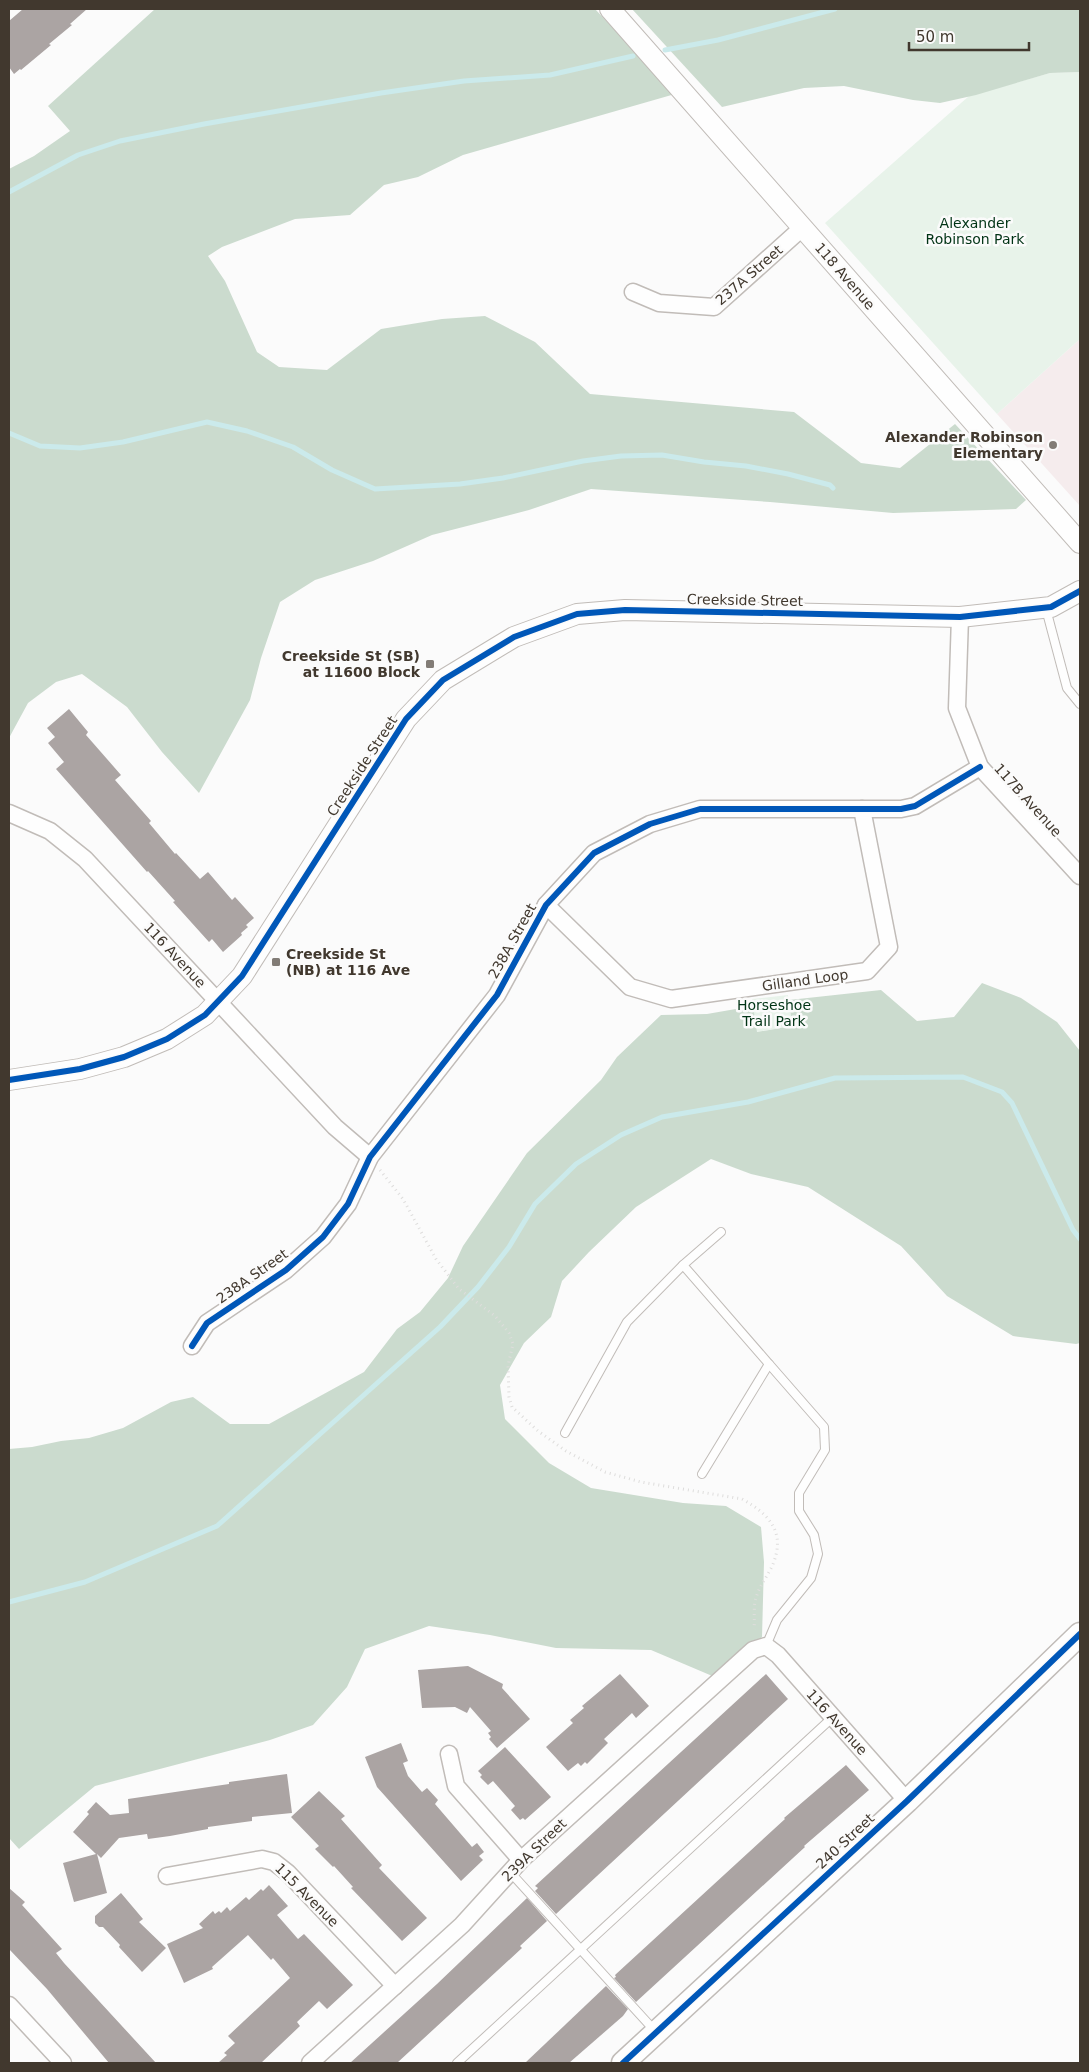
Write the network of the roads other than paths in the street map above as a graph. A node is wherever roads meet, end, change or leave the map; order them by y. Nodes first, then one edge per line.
1 (610, 9) edge
2 (802, 228) junction
3 (633, 292) dead end
4 (1080, 543) edge
5 (1080, 591) edge
6 (1046, 608) junction
7 (960, 617) junction
8 (1080, 704) edge
9 (980, 767) junction
10 (862, 810) junction
11 (9, 813) edge
12 (1080, 876) edge
13 (546, 905) junction
14 (218, 1003) junction
15 (9, 1080) edge
16 (370, 1157) junction
17 (721, 1232) dead end
18 (683, 1266) junction
19 (192, 1346) dead end
20 (769, 1364) junction
21 (565, 1433) dead end
22 (702, 1474) dead end
23 (1080, 1634) edge
24 (766, 1646) junction
25 (833, 1717) junction
26 (449, 1754) dead end
27 (907, 1801) junction
28 (515, 1866) junction
29 (167, 1876) dead end
30 (581, 1949) junction
31 (394, 1986) junction
32 (9, 2005) edge
33 (656, 2032) junction
34 (57, 2061) edge
35 (310, 2063) edge
36 (457, 2063) edge
37 (623, 2063) edge

1 - 2 street, 118 Avenue
2 - 3 street, 237A Street
2 - 4 street, 118 Avenue
5 - 6 street, Creekside Street
6 - 7 street, Creekside Street
6 - 8 lane
7 - 9 street, 117B Avenue
7 - 14 street, Creekside Street
9 - 10 street, 238A Street
9 - 12 street, 117B Avenue
10 - 13 street, 238A Street
10 - 13 street, Gilland Loop
11 - 14 street, 116 Avenue
13 - 16 street, 238A Street
14 - 15 street, Creekside Street
14 - 16 street, 116 Avenue
16 - 19 street, 238A Street
17 - 18 lane
18 - 20 lane
18 - 21 lane
20 - 22 lane
20 - 24 lane
23 - 27 main road, 240 Street
24 - 25 street, 116 Avenue
24 - 28 street, 239A Street
25 - 27 street, 116 Avenue
25 - 30 lane
26 - 28 street
27 - 33 main road, 240 Street
28 - 30 lane
28 - 31 street, 239A Street
29 - 31 street, 115 Avenue
30 - 33 lane
30 - 36 lane
31 - 35 street, 239A Street
32 - 34 street
33 - 37 main road, 240 Street

